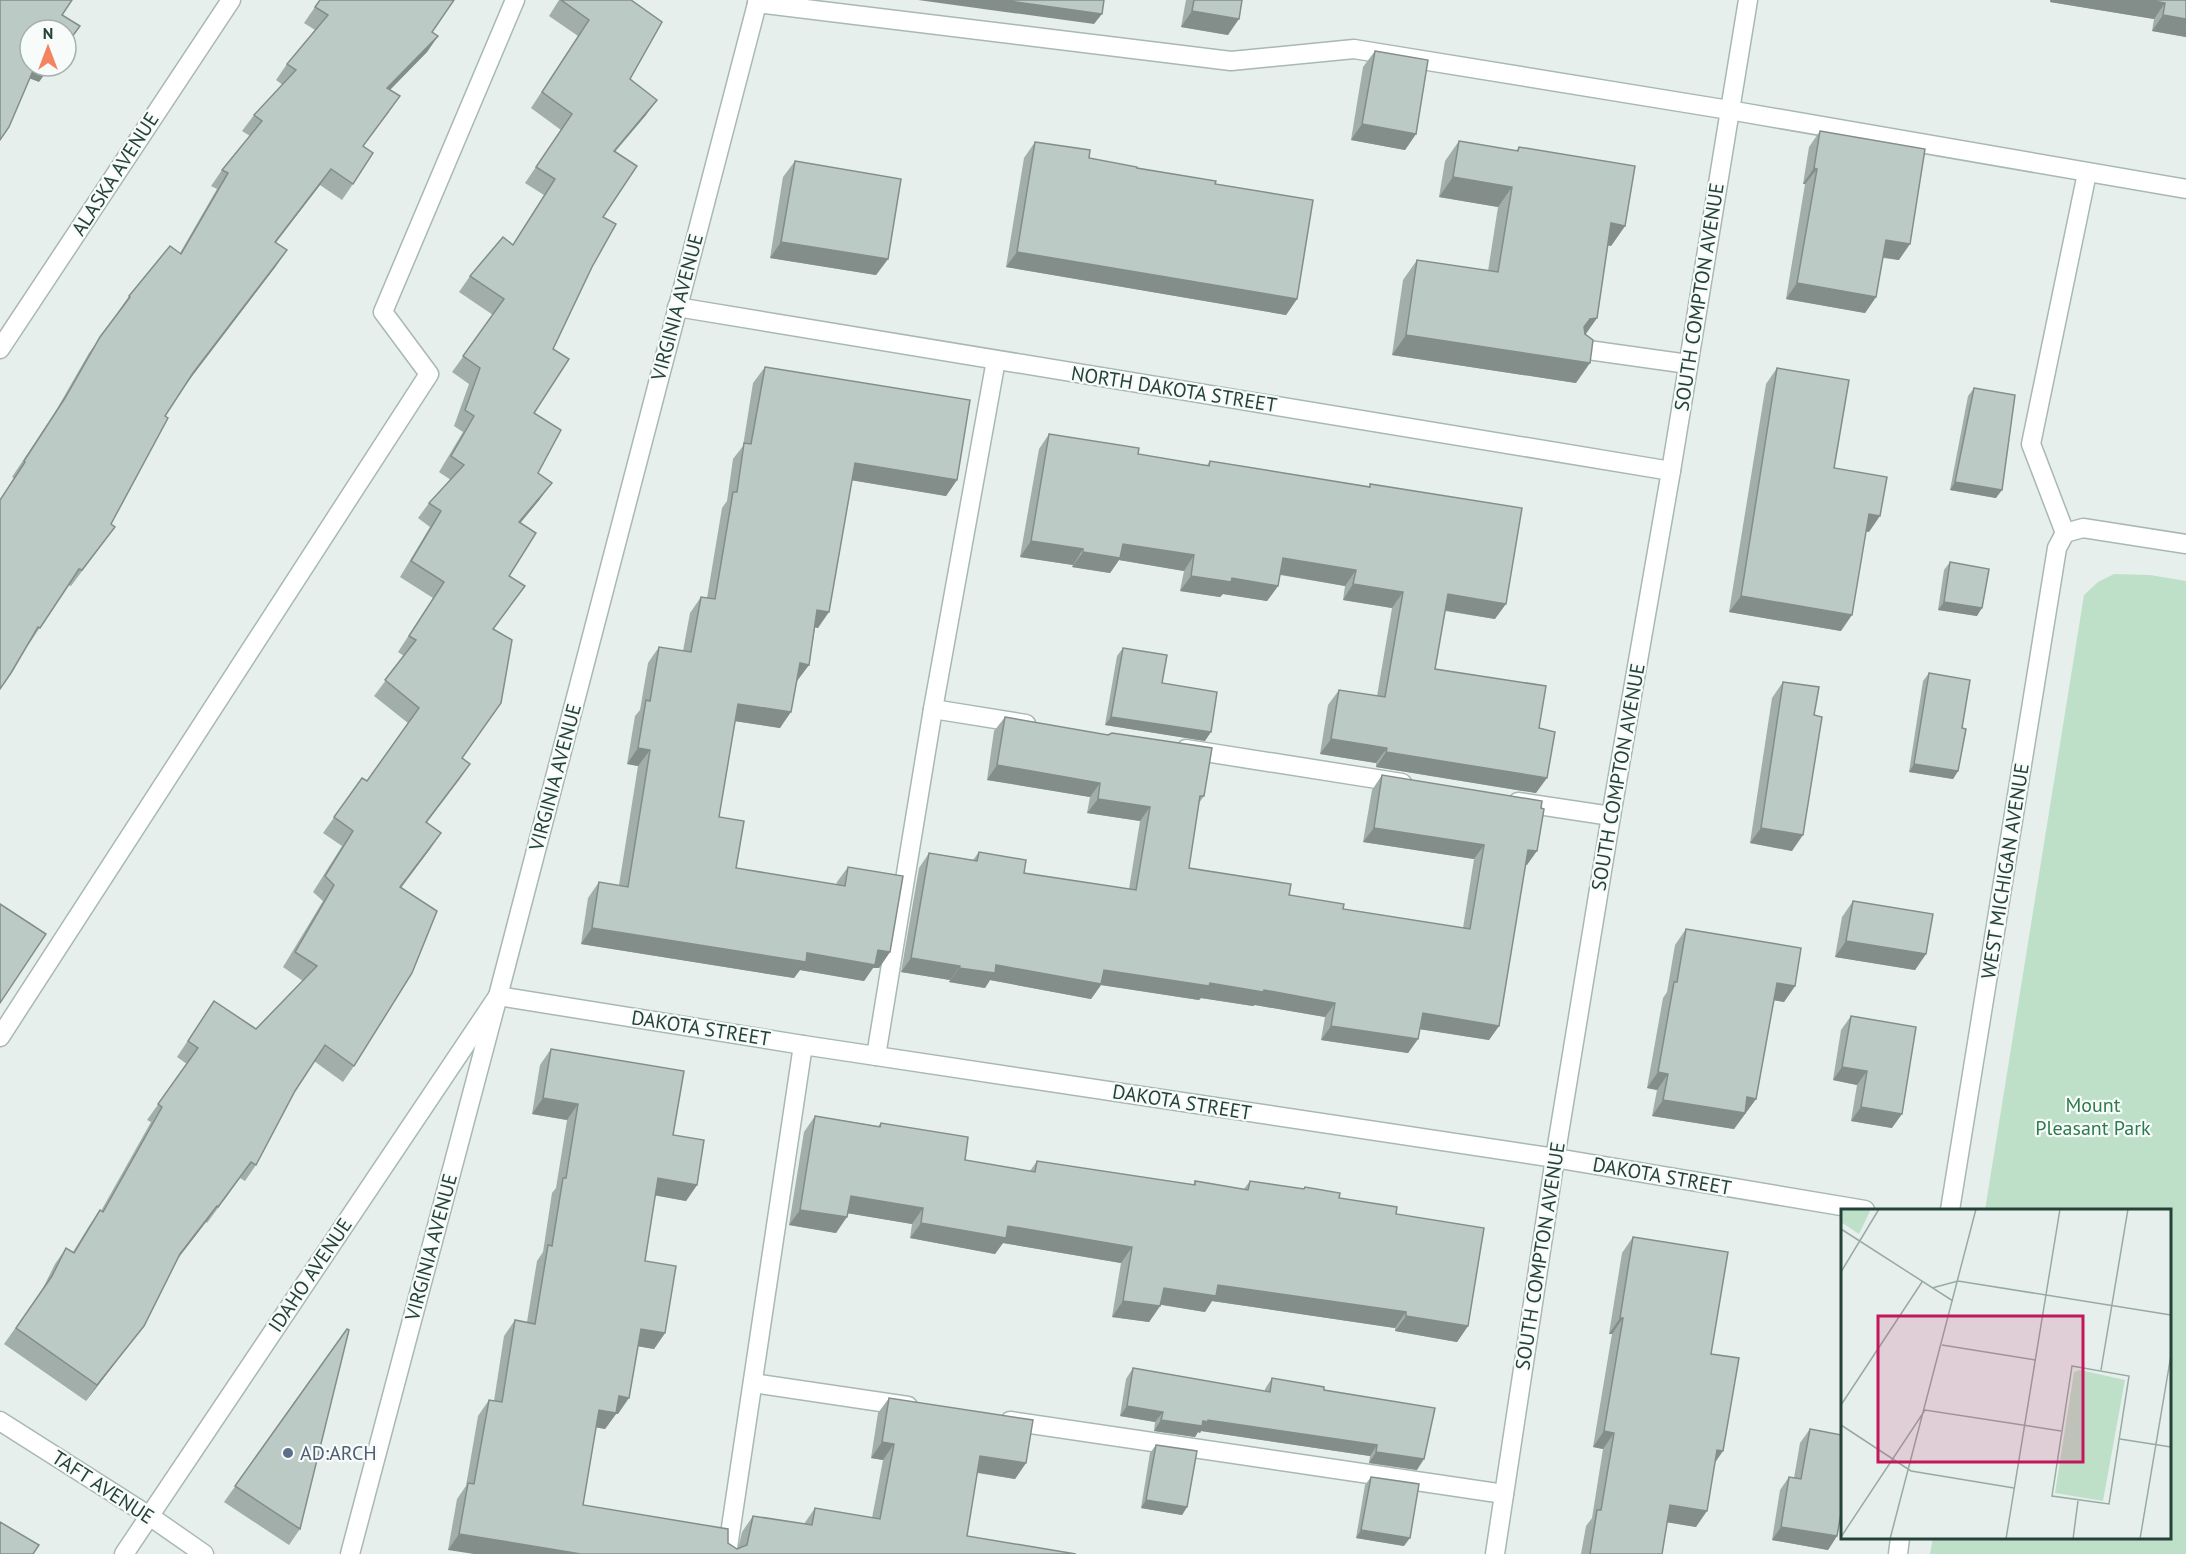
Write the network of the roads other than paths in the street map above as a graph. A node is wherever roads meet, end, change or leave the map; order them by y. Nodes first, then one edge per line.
1 (231, 0) edge
2 (515, 0) edge
3 (1748, 0) edge
4 (757, 2) edge
5 (1729, 110) junction
6 (2087, 173) junction
7 (2186, 189) edge
8 (677, 307) junction
9 (1581, 348) edge
10 (0, 349) edge
11 (996, 360) junction
12 (1688, 364) junction
13 (1671, 471) junction
14 (2065, 533) junction
15 (2186, 544) edge
16 (933, 709) junction
17 (1038, 726) edge
18 (1166, 746) edge
19 (1424, 787) edge
20 (1505, 800) edge
21 (1611, 816) junction
22 (498, 996) junction
23 (0, 1037) edge
24 (803, 1045) junction
25 (876, 1056) junction
26 (1555, 1158) junction
27 (1859, 1209) edge
28 (1950, 1209) edge
29 (753, 1383) junction
30 (929, 1409) edge
31 (987, 1418) edge
32 (0, 1421) edge
33 (1504, 1494) junction
34 (148, 1515) junction
35 (1900, 1539) edge
36 (124, 1554) edge
37 (204, 1554) edge
38 (350, 1554) edge
39 (728, 1554) edge
40 (1495, 1554) edge
41 (1898, 1554) edge

1 - 10 street, ALASKA AVENUE
2 - 23 street
3 - 5 street, SOUTH COMPTON AVENUE
4 - 5 street
4 - 8 street, VIRGINIA AVENUE
5 - 6 street
5 - 12 street, SOUTH COMPTON AVENUE
6 - 7 street
6 - 14 street
8 - 11 street, NORTH DAKOTA STREET
8 - 22 street, VIRGINIA AVENUE
9 - 12 street
11 - 13 street, NORTH DAKOTA STREET
11 - 16 street
12 - 13 street, SOUTH COMPTON AVENUE
13 - 21 street, SOUTH COMPTON AVENUE
14 - 15 street
14 - 28 street, WEST MICHIGAN AVENUE
16 - 17 street
16 - 25 street
18 - 19 street
20 - 21 street
21 - 26 street, SOUTH COMPTON AVENUE
22 - 24 street, DAKOTA STREET
22 - 34 street, IDAHO AVENUE
22 - 38 street, VIRGINIA AVENUE
24 - 25 street, DAKOTA STREET
24 - 29 street
25 - 26 street, DAKOTA STREET
26 - 27 street, DAKOTA STREET
26 - 33 street, SOUTH COMPTON AVENUE
29 - 30 street
29 - 39 street
31 - 33 street
32 - 34 street, TAFT AVENUE
33 - 40 street, SOUTH COMPTON AVENUE
34 - 36 street, IDAHO AVENUE
34 - 37 street, TAFT AVENUE
35 - 41 street

